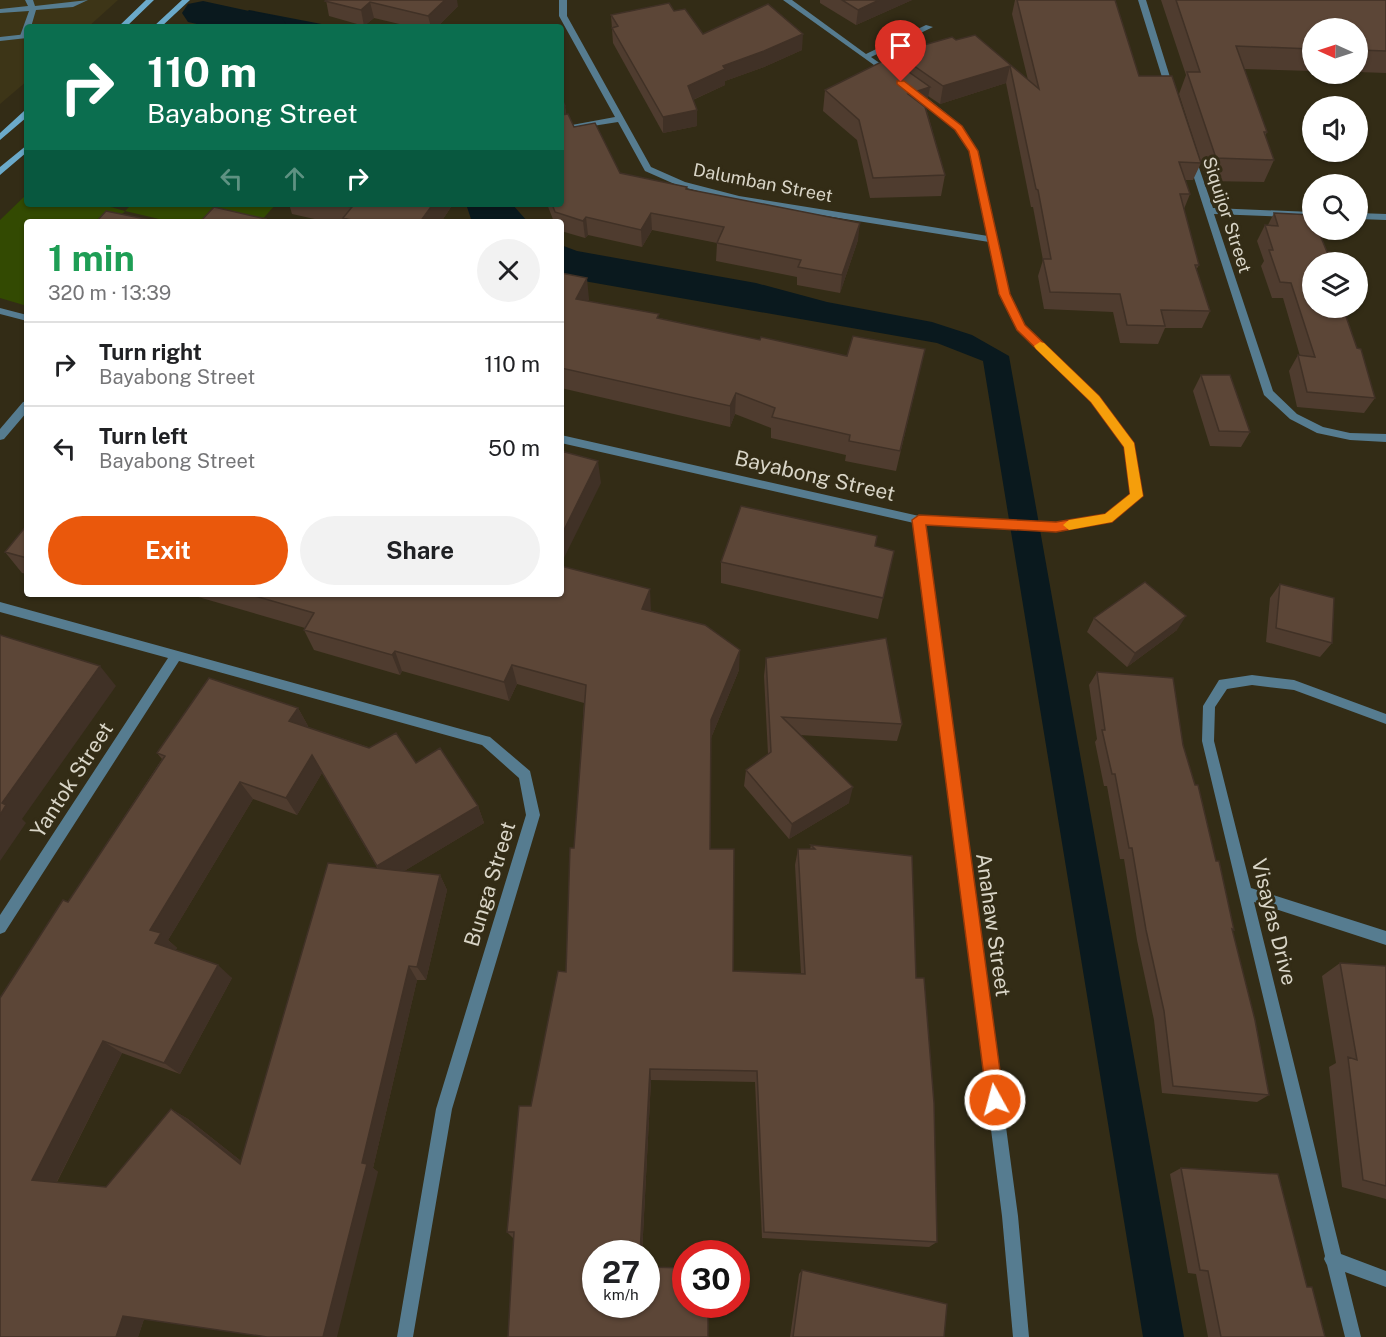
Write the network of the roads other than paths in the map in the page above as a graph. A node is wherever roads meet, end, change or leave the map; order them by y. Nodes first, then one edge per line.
1 (29, 0) edge
2 (84, 0) edge
3 (150, 0) edge
4 (186, 0) edge
5 (563, 0) edge
6 (787, 0) edge
7 (1142, 0) edge
8 (33, 9) junction
9 (0, 11) edge
10 (29, 24) edge
11 (125, 24) edge
12 (160, 24) edge
13 (929, 27) dead end
14 (24, 36) edge
15 (0, 39) edge
16 (866, 57) junction
17 (901, 82) edge
18 (909, 89) edge
19 (1173, 100) edge
20 (24, 116) edge
21 (620, 120) junction
22 (564, 129) edge
23 (0, 137) edge
24 (1187, 145) edge
25 (24, 151) edge
26 (0, 172) edge
27 (1208, 211) junction
28 (1302, 215) edge
29 (1368, 216) edge
30 (1386, 217) edge
31 (992, 240) junction
32 (0, 311) edge
33 (24, 317) edge
34 (24, 408) edge
35 (0, 436) edge
36 (1386, 438) edge
37 (564, 440) edge
38 (919, 520) junction
39 (0, 608) edge
40 (177, 655) junction
41 (1386, 719) edge
42 (1246, 893) junction
43 (0, 927) edge
44 (1386, 938) edge
45 (1332, 1258) junction
46 (1386, 1279) edge
47 (405, 1337) edge
48 (1021, 1337) edge
49 (1353, 1337) edge

1 - 8 street
2 - 8 street
3 - 11 main road
4 - 12 main road
5 - 21 street, Dalumban Street
6 - 16 street
7 - 19 street
8 - 9 street
8 - 10 street
13 - 16 street
14 - 15 street
16 - 17 street
18 - 31 street, Bayabong Street
20 - 23 main road
21 - 22 street
21 - 31 street, Dalumban Street
24 - 27 street, Siquijor Street
25 - 26 main road
27 - 28 street
27 - 36 street, Siquijor Street
29 - 30 street
31 - 38 street, Bayabong Street
32 - 33 street
34 - 35 street
37 - 38 street, Bayabong Street
38 - 48 street, Anahaw Street
39 - 40 street, Bunga Street
40 - 43 street, Yantok Street
40 - 47 street, Bunga Street
41 - 42 street, Visayas Drive
42 - 44 street
42 - 45 street, Visayas Drive
45 - 46 street
45 - 49 street, Visayas Drive

